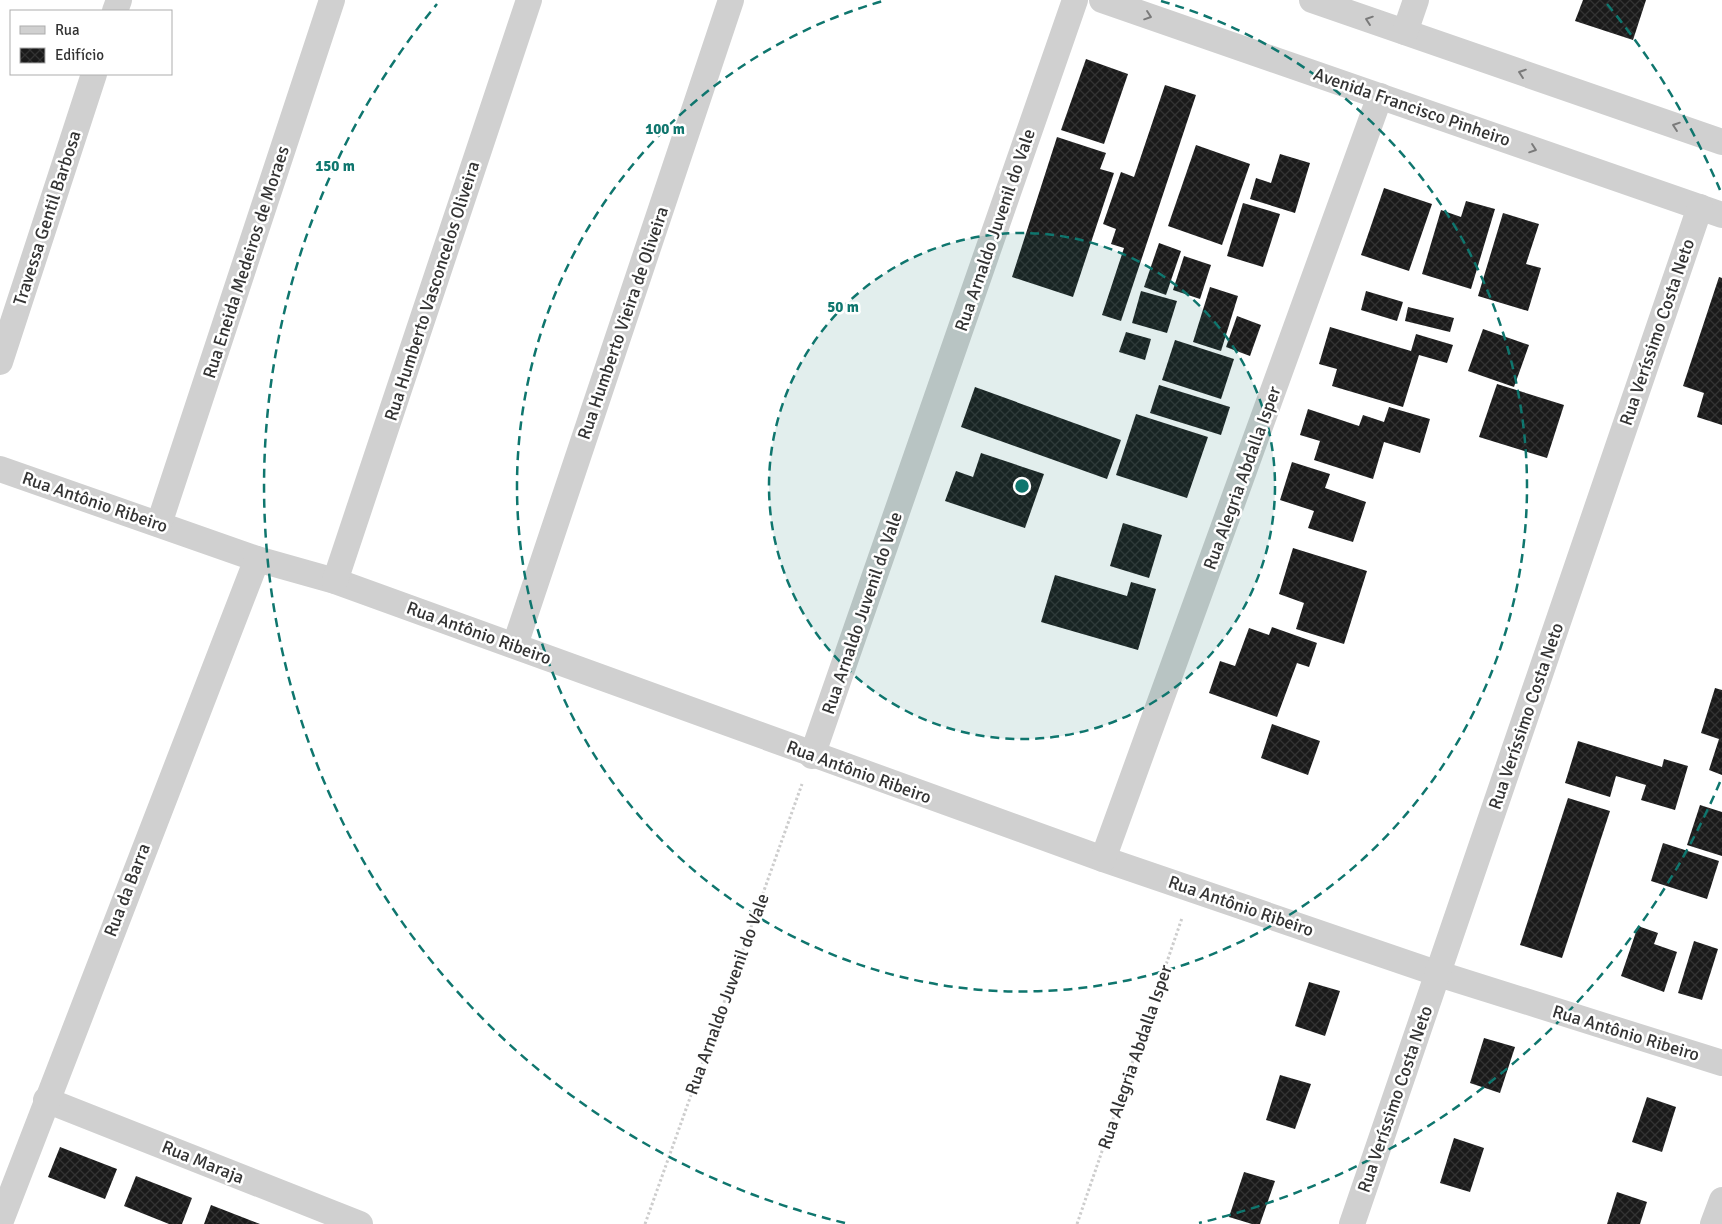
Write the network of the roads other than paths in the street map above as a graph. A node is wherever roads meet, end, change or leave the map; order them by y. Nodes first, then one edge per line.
1 (332, 0) edge
2 (529, 0) edge
3 (731, 0) edge
4 (1075, 0) edge
5 (1102, 0) edge
6 (1312, 0) edge
7 (1416, 0) edge
8 (1405, 32) junction
9 (94, 75) edge
10 (1380, 96) junction
11 (1722, 142) edge
12 (1711, 211) edge
13 (0, 362) edge
14 (0, 469) edge
15 (159, 524) junction
16 (257, 559) junction
17 (335, 581) junction
18 (515, 645) junction
19 (812, 756) junction
20 (1104, 859) junction
21 (1439, 974) junction
22 (1722, 1063) edge
23 (46, 1100) junction
24 (1722, 1200) edge
25 (0, 1222) edge
26 (360, 1224) edge
27 (1352, 1224) edge
28 (1713, 1224) edge

1 - 15 street, Rua Eneida Medeiros de Moraes
2 - 17 street, Rua Humberto Vasconcelos Oliveira
3 - 18 street, Rua Humberto Vieira de Oliveira
4 - 19 street, Rua Arnaldo Juvenil do Vale
5 -> 10 street, Avenida Francisco Pinheiro
8 -> 6 street
7 - 8 street
11 -> 8 street
9 - 13 street, Travessa Gentil Barbosa
10 -> 12 street, Avenida Francisco Pinheiro
10 - 20 street, Rua Alegria Abdalla Isper
12 - 21 street, Rua Veríssimo Costa Neto
14 - 15 street, Rua Antônio Ribeiro
15 - 16 street, Rua Antônio Ribeiro
16 - 17 street, Rua Antônio Ribeiro
16 - 23 street, Rua da Barra
17 - 18 street, Rua Antônio Ribeiro
18 - 19 street, Rua Antônio Ribeiro
19 - 20 street, Rua Antônio Ribeiro
20 - 21 street, Rua Antônio Ribeiro
21 - 22 street, Rua Antônio Ribeiro
21 - 27 street, Rua Veríssimo Costa Neto
23 - 25 street, Rua da Barra
23 - 26 street, Rua Maraja
24 - 28 street

